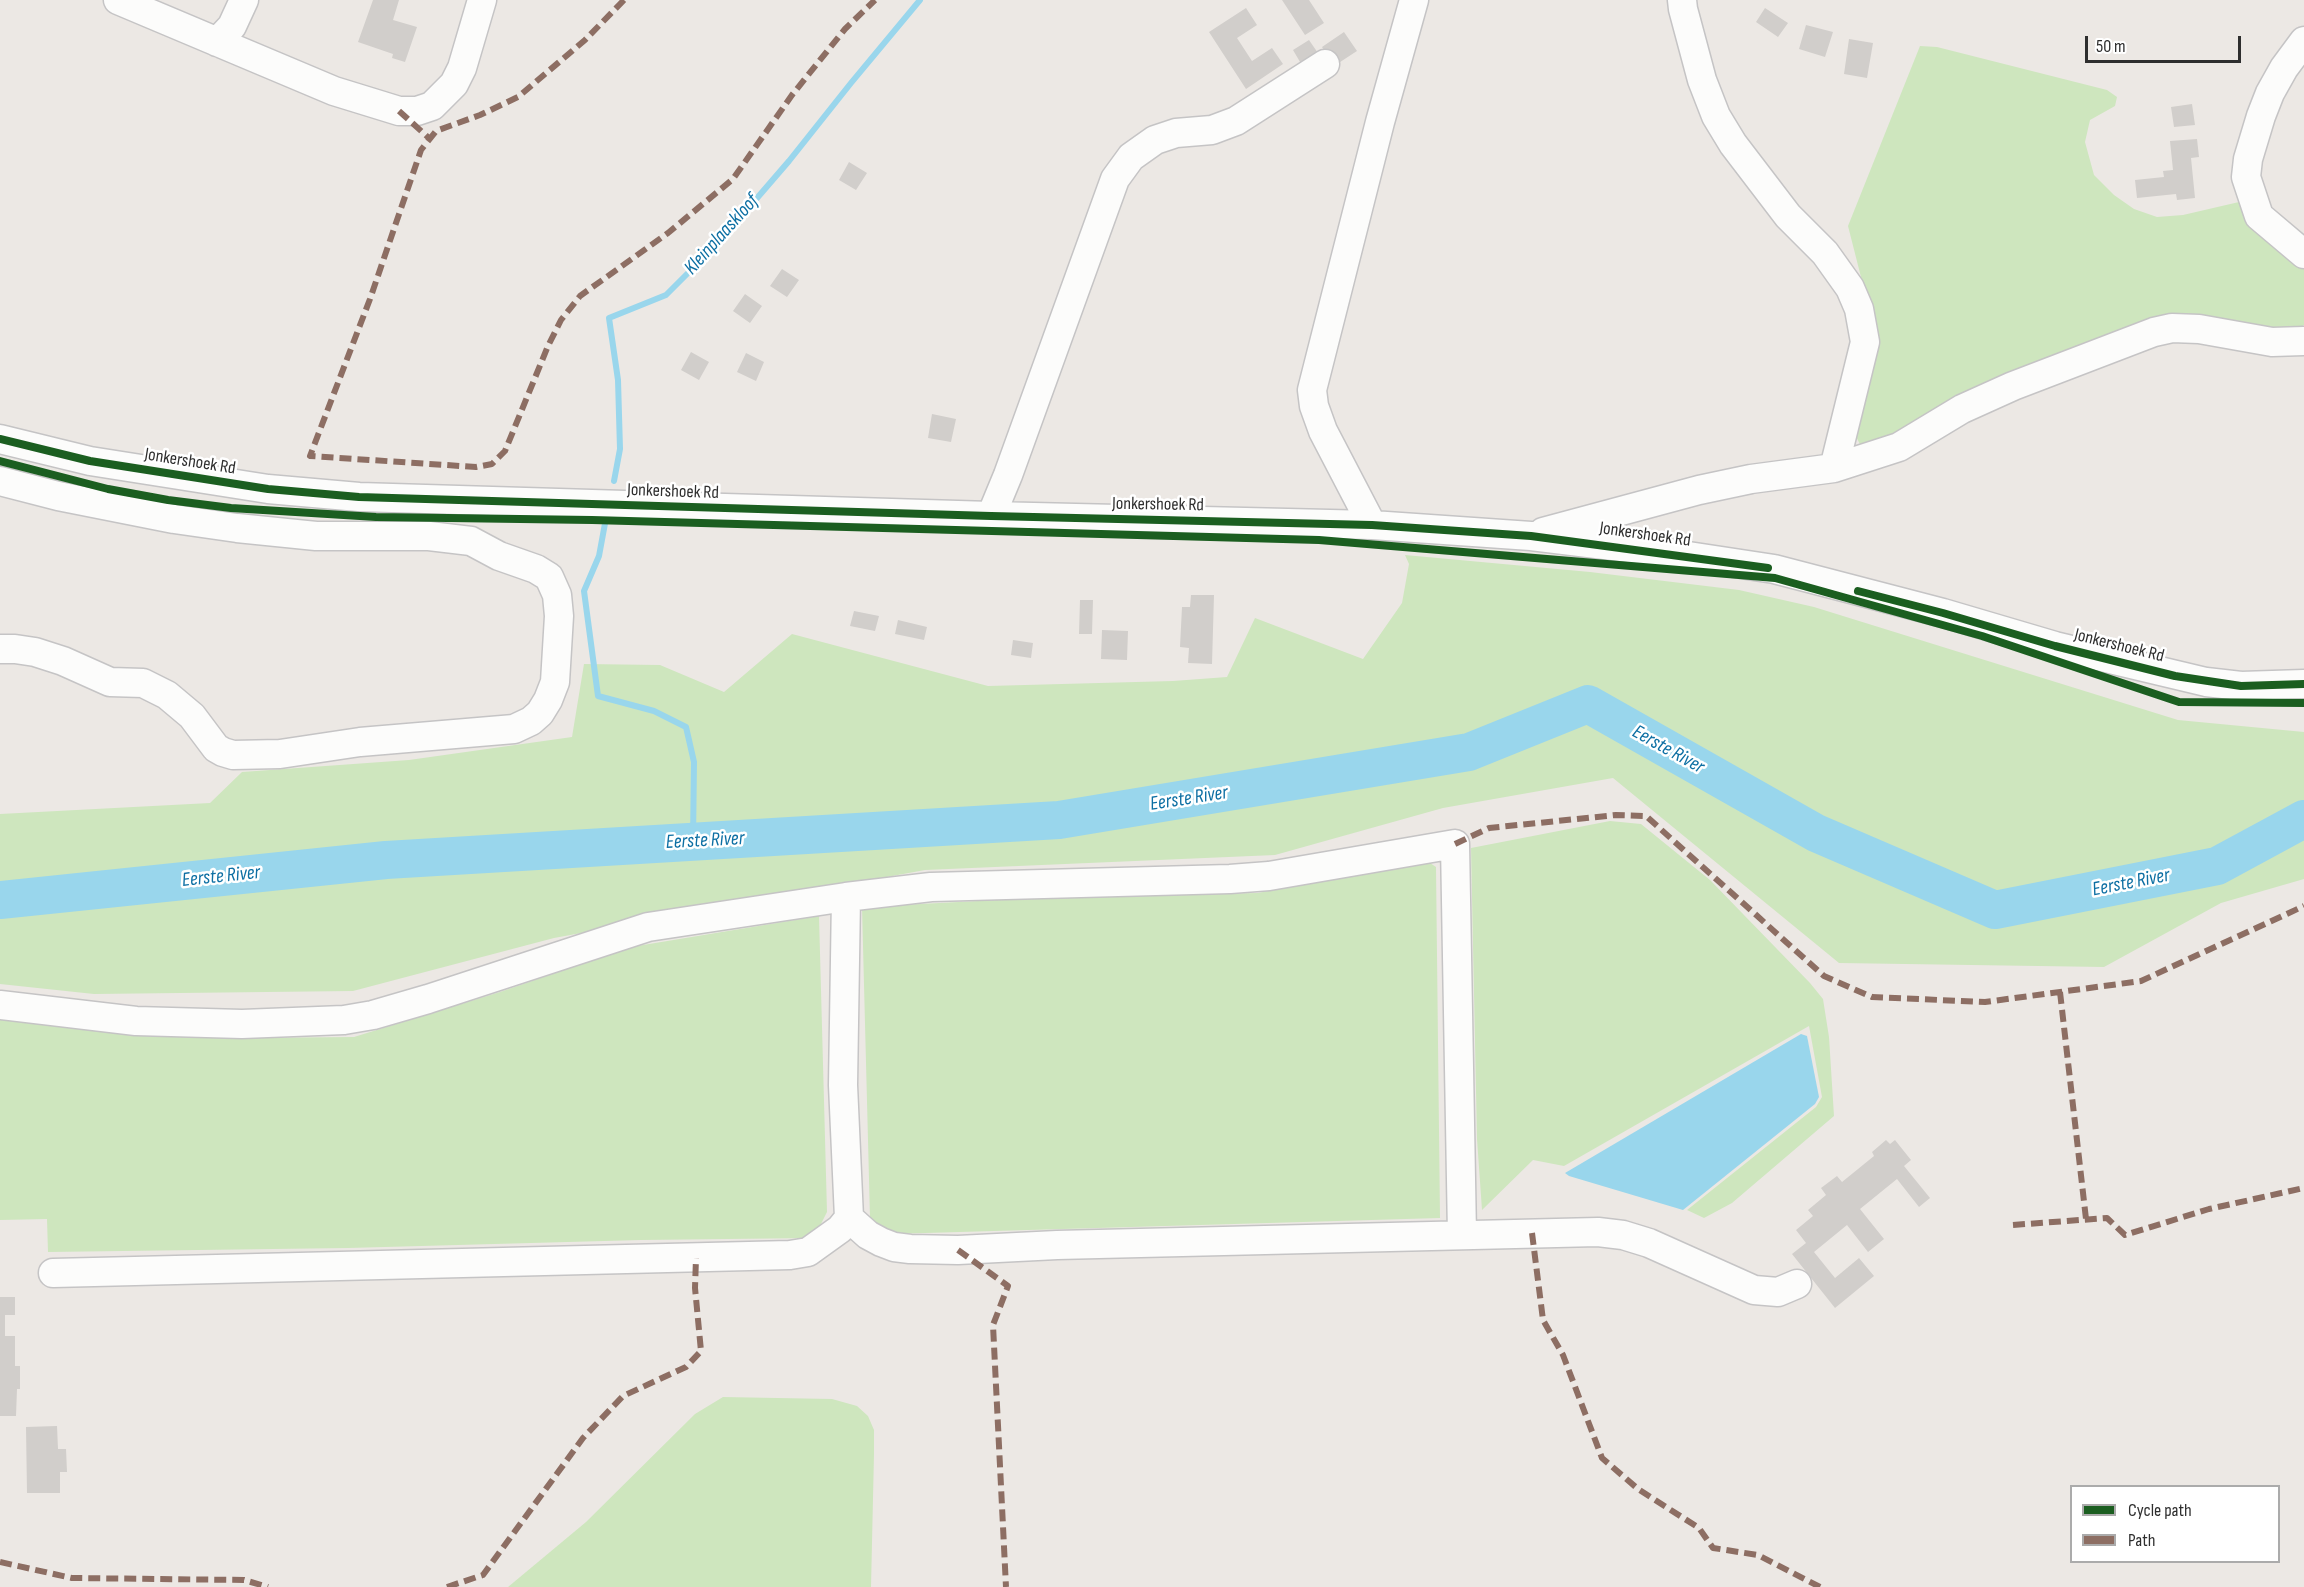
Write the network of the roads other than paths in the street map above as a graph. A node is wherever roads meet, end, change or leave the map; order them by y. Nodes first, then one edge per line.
1 (118, 0) edge
2 (244, 0) edge
3 (482, 0) edge
4 (1414, 0) edge
5 (1682, 0) edge
6 (2304, 41) edge
7 (218, 42) junction
8 (1325, 64) dead end
9 (2304, 254) edge
10 (2304, 341) edge
11 (0, 439) edge
12 (1834, 468) junction
13 (0, 481) edge
14 (991, 516) junction
15 (1372, 525) junction
16 (1531, 536) junction
17 (0, 649) edge
18 (2304, 684) edge
19 (846, 897) junction
20 (0, 1005) edge
21 (849, 1218) junction
22 (1462, 1235) junction
23 (53, 1273) dead end
24 (1797, 1284) dead end

1 - 7 street
2 - 7 street
3 - 7 street
4 - 15 street
5 - 12 street
6 - 9 street
8 - 14 street
10 - 12 street
11 - 14 street, Jonkershoek Rd
12 - 16 street
13 - 17 street
14 - 15 street, Jonkershoek Rd
15 - 16 street, Jonkershoek Rd
16 - 18 street, Jonkershoek Rd
19 - 20 street
19 - 21 street
19 - 22 street
21 - 22 street
21 - 23 street
22 - 24 street

